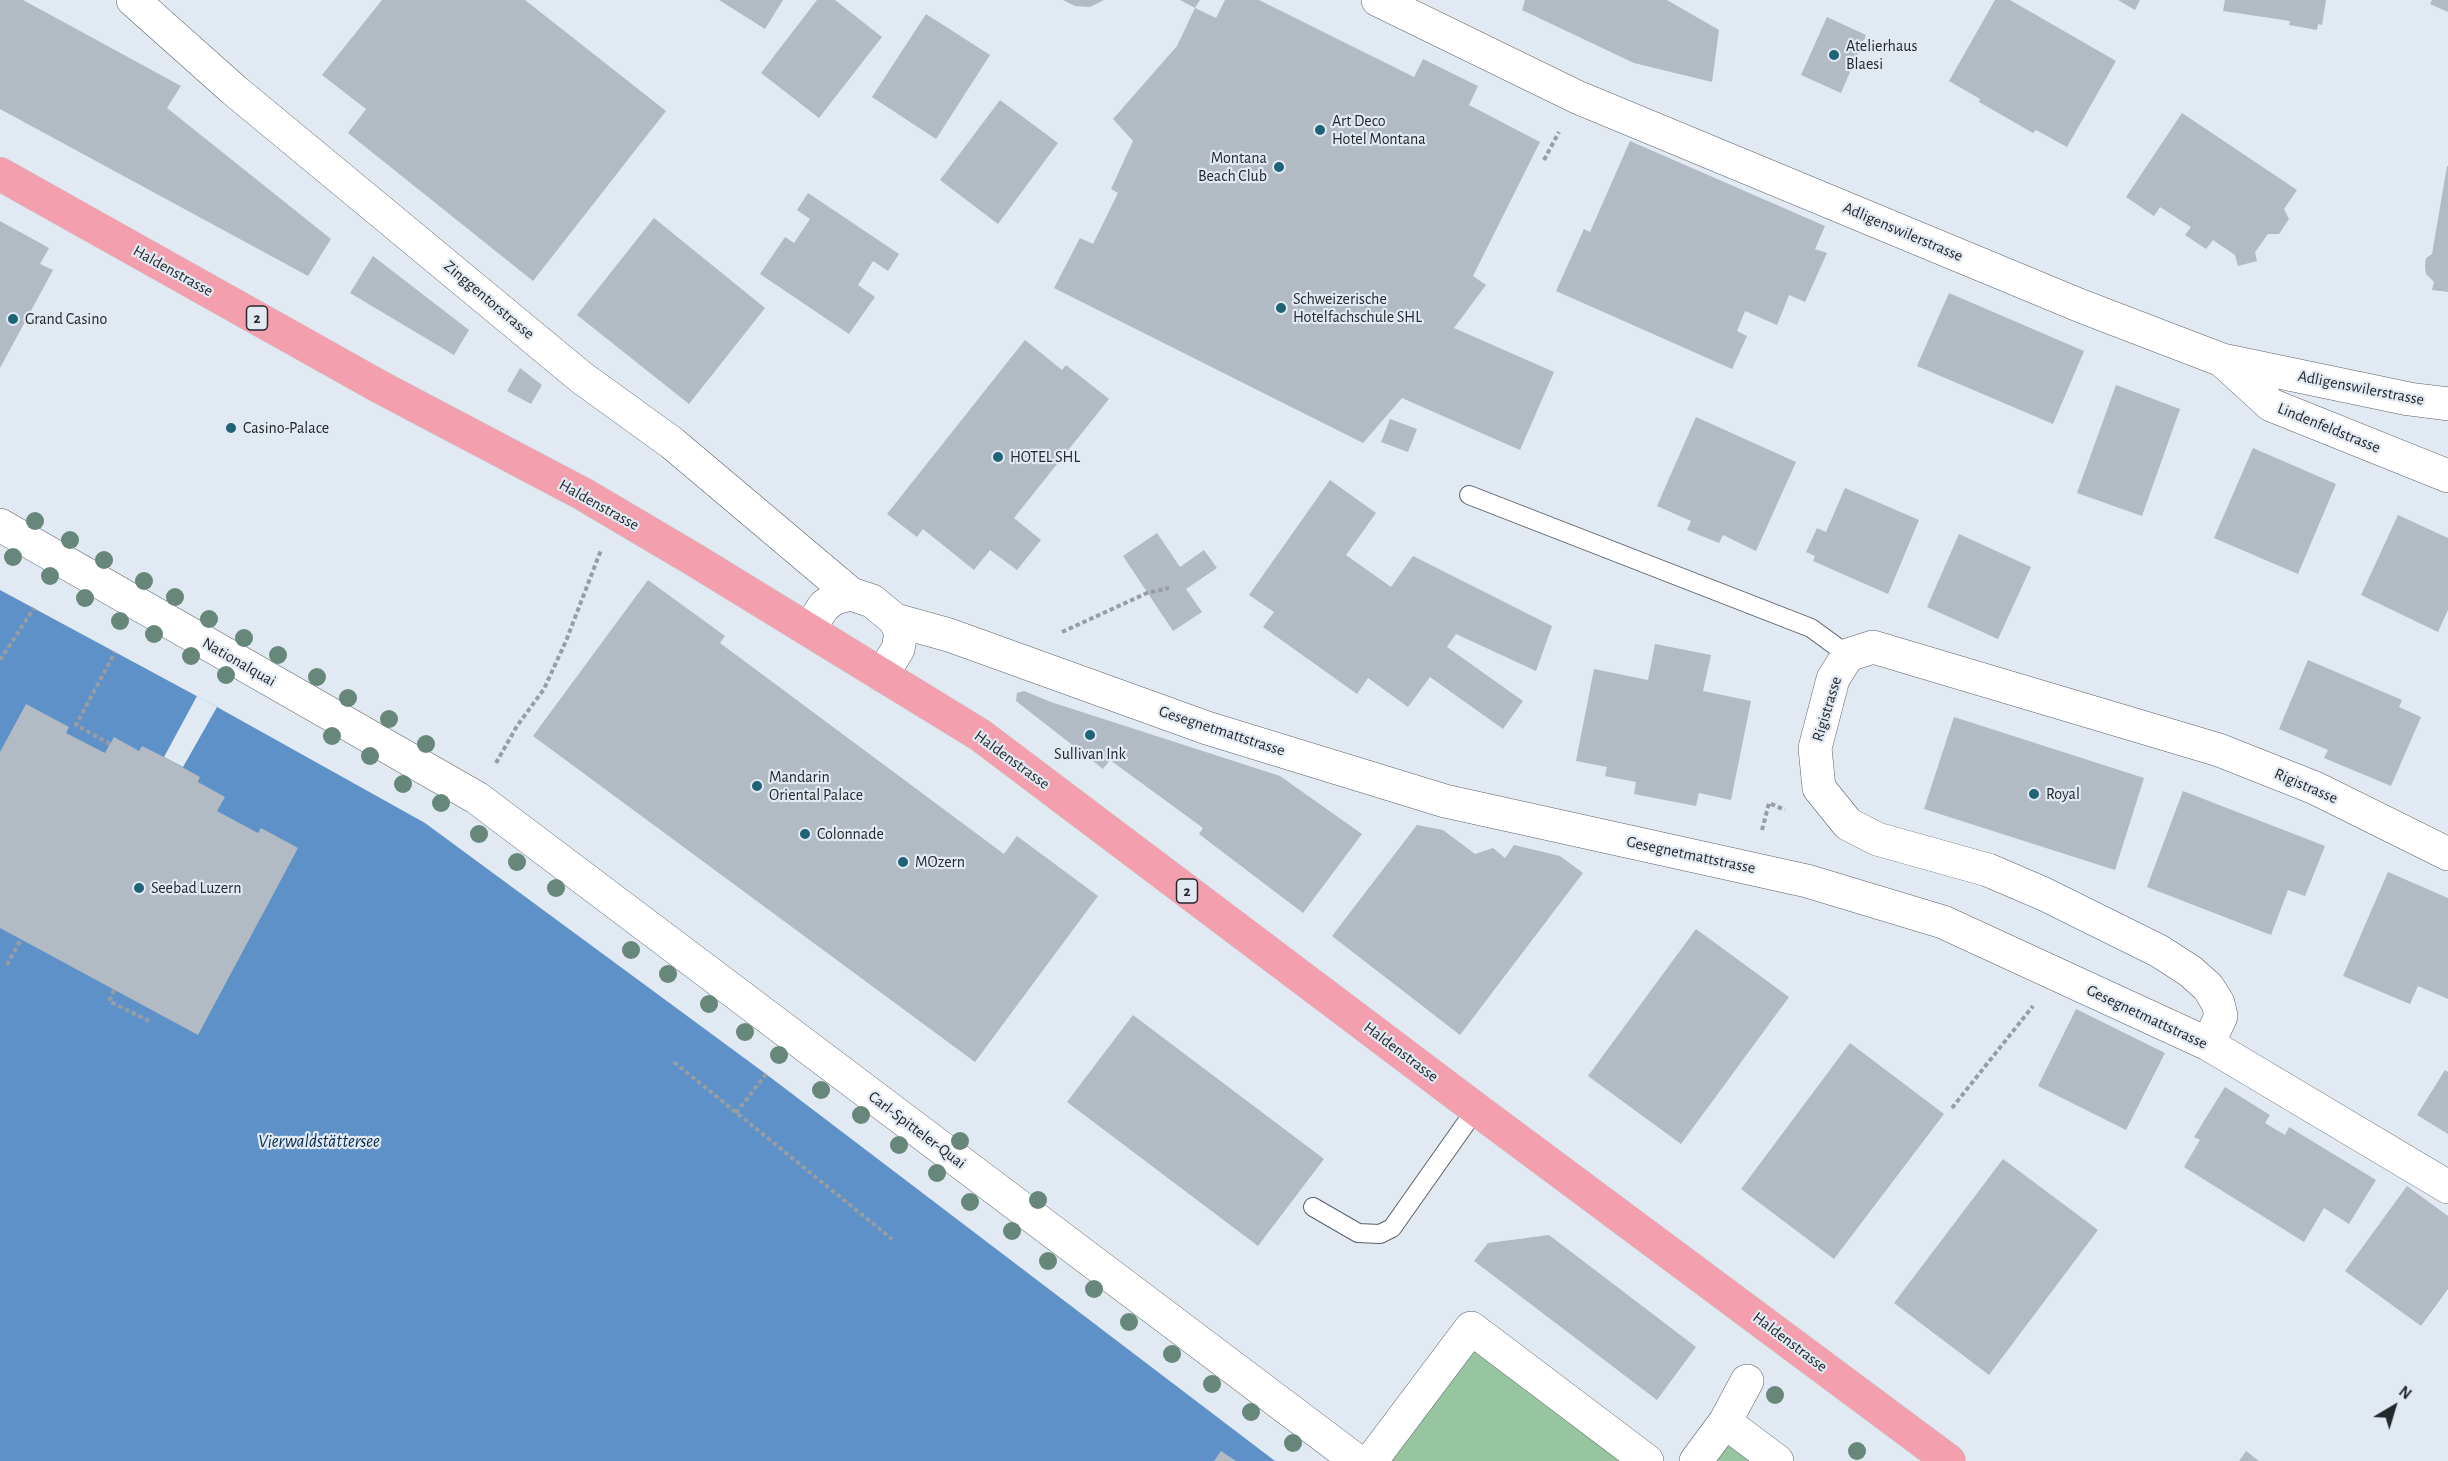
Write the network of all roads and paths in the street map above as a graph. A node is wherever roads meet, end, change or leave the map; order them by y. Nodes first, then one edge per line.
1 (133, 0) edge
2 (1378, 0) edge
3 (0, 174) edge
4 (2222, 360) junction
5 (2448, 404) edge
6 (2448, 476) edge
7 (1470, 495) dead end
8 (0, 525) edge
9 (601, 550) dead end
10 (1169, 588) dead end
11 (850, 594) junction
12 (34, 608) dead end
13 (895, 620) junction
14 (809, 629) junction
15 (115, 652) dead end
16 (1848, 655) junction
17 (1011, 659) junction
18 (0, 660) edge
19 (882, 675) junction
20 (110, 744) dead end
21 (477, 798) junction
22 (1790, 814) dead end
23 (1760, 838) dead end
24 (2448, 854) edge
25 (21, 939) dead end
26 (7, 965) dead end
27 (2057, 975) junction
28 (114, 990) dead end
29 (149, 1021) dead end
30 (2208, 1044) junction
31 (674, 1062) dead end
32 (766, 1074) dead end
33 (1952, 1108) dead end
34 (1476, 1109) junction
35 (736, 1113) junction
36 (2448, 1187) edge
37 (1313, 1207) dead end
38 (892, 1239) dead end
39 (1747, 1381) dead end
40 (1725, 1422) junction
41 (1357, 1461) edge
42 (1371, 1461) edge
43 (1647, 1461) edge
44 (1696, 1461) edge
45 (1777, 1461) edge
46 (1949, 1461) edge

1 - 11 street, Zinggentorstrasse
2 - 4 street, Adligenswilerstrasse
3 - 14 main road, Haldenstrasse / 2
4 - 5 street, Adligenswilerstrasse
4 - 6 street, Lindenfeldstrasse
7 - 16 lane
8 - 21 street, Nationalquai
9 - 21 path
10 - 17 path
11 - 13 street, Zinggentorstrasse
11 - 14 street
12 - 18 path
13 - 17 street, Gesegnetmattstrasse
13 - 19 street
14 - 19 main road, Haldenstrasse / 2
15 - 20 path
16 - 24 street, Rigistrasse
16 - 30 street, Rigistrasse
17 - 27 street, Gesegnetmattstrasse
19 - 34 main road, Haldenstrasse / 2
21 - 41 street, Carl-Spitteler-Quai
22 - 23 path
25 - 26 path
27 - 30 street, Gesegnetmattstrasse
27 - 33 path
28 - 29 path
30 - 36 street, Gesegnetmattstrasse
31 - 35 path
32 - 35 path
34 - 37 lane
34 - 46 main road, Haldenstrasse / 2
35 - 38 path
39 - 40 street
40 - 44 street
40 - 45 street
42 - 43 street

